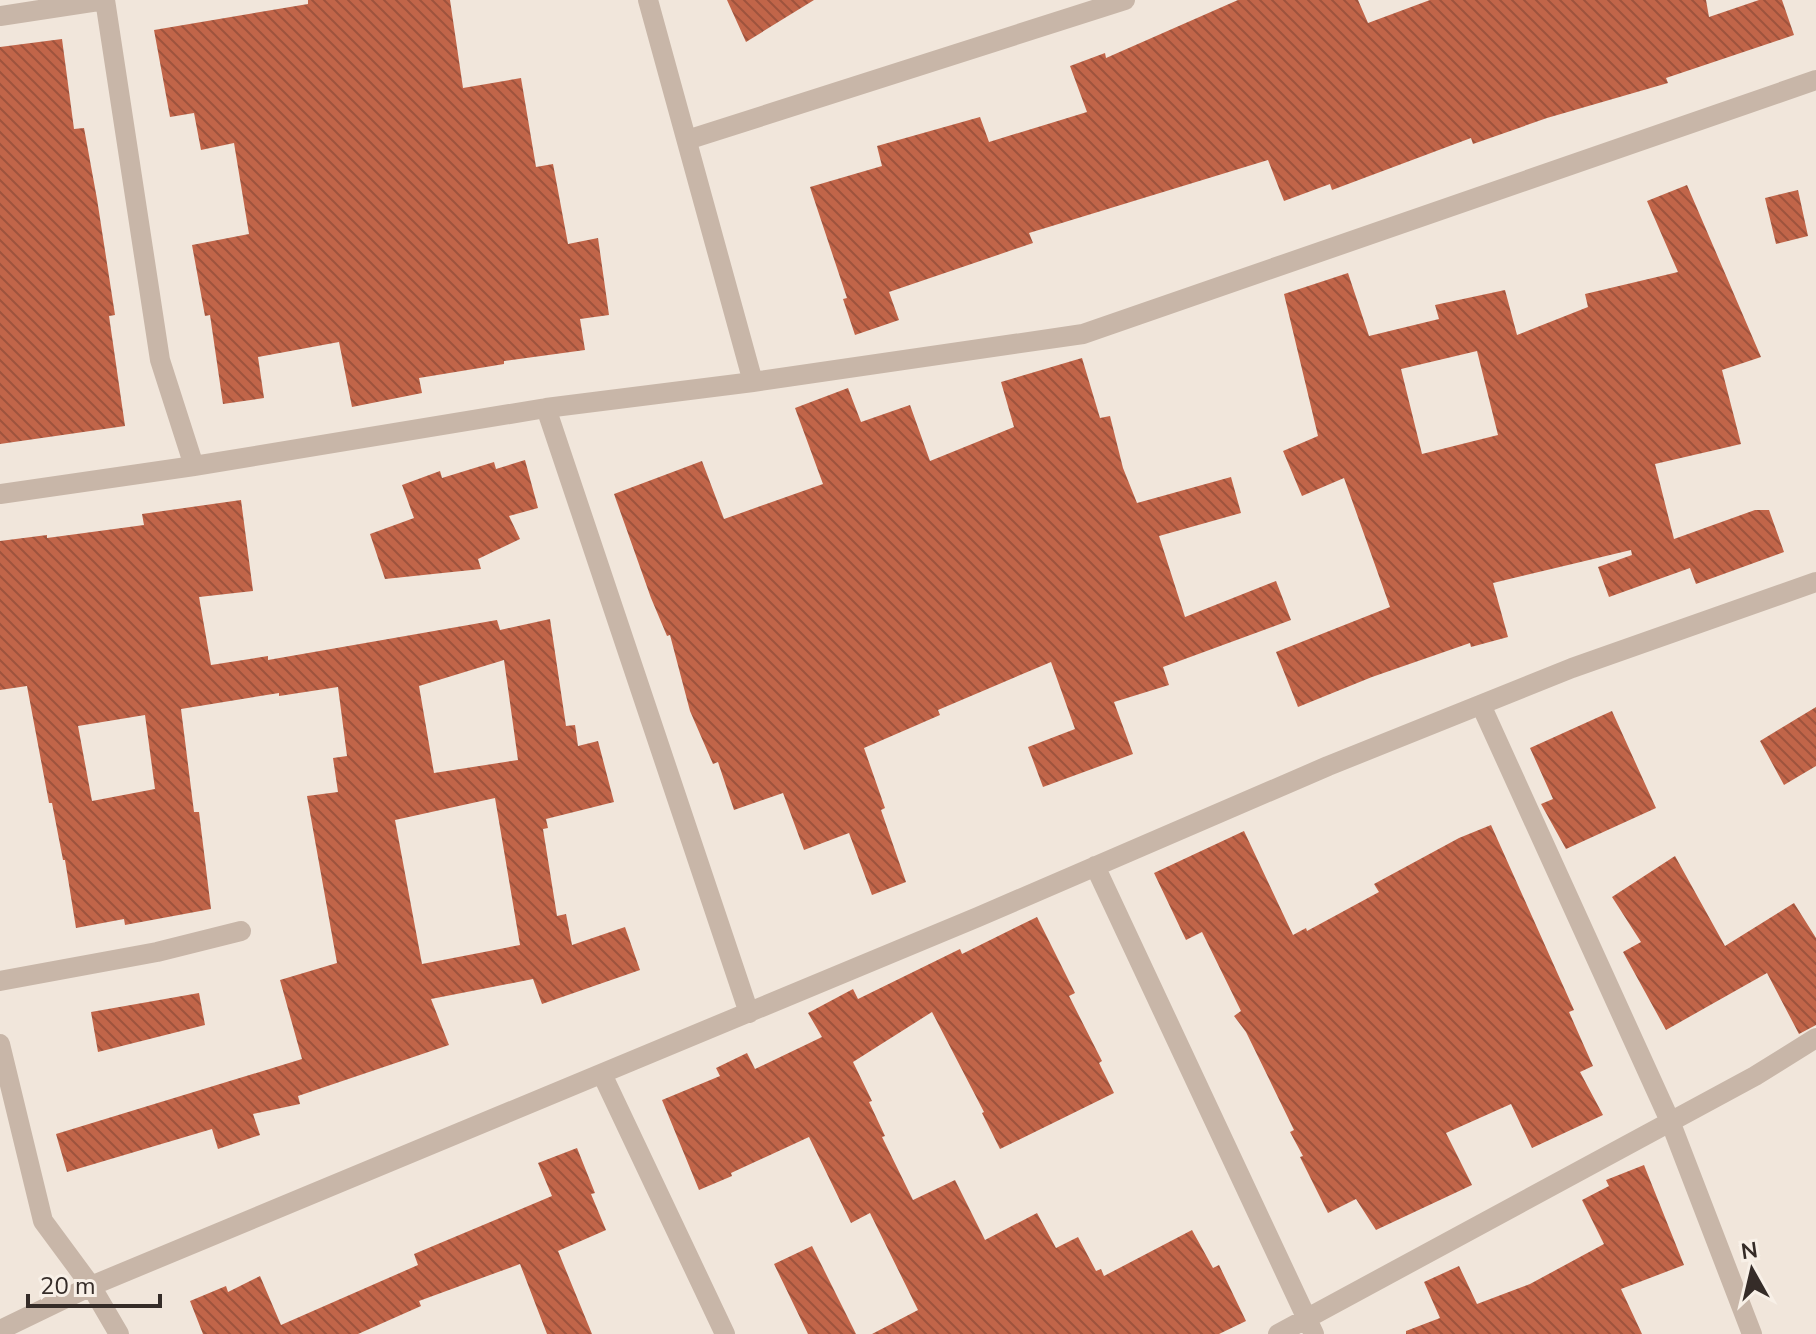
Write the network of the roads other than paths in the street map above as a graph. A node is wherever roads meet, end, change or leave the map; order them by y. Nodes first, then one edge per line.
1 (105, 0) edge
2 (648, 0) edge
3 (1125, 0) edge
4 (0, 16) edge
5 (1816, 80) edge
6 (687, 140) junction
7 (753, 382) junction
8 (546, 408) junction
9 (194, 466) junction
10 (0, 494) edge
11 (1816, 582) edge
12 (1481, 705) junction
13 (1095, 866) junction
14 (241, 931) dead end
15 (0, 981) edge
16 (749, 1013) junction
17 (1816, 1038) edge
18 (0, 1044) edge
19 (602, 1074) junction
20 (1670, 1121) junction
21 (91, 1286) junction
22 (1310, 1327) edge
23 (0, 1330) edge
24 (119, 1334) edge
25 (725, 1334) edge
26 (1278, 1334) edge
27 (1752, 1334) edge

1 - 4 street
1 - 9 street
2 - 6 street
3 - 6 street
5 - 7 street
6 - 7 street
7 - 8 street
8 - 9 street
8 - 16 street
9 - 10 street
11 - 12 street
12 - 13 street
12 - 20 street
13 - 16 street
13 - 22 street
14 - 15 street
16 - 19 street
17 - 20 street
18 - 21 street
19 - 21 street
19 - 25 street
20 - 22 street
20 - 27 street
21 - 23 street
21 - 24 street
22 - 26 street

